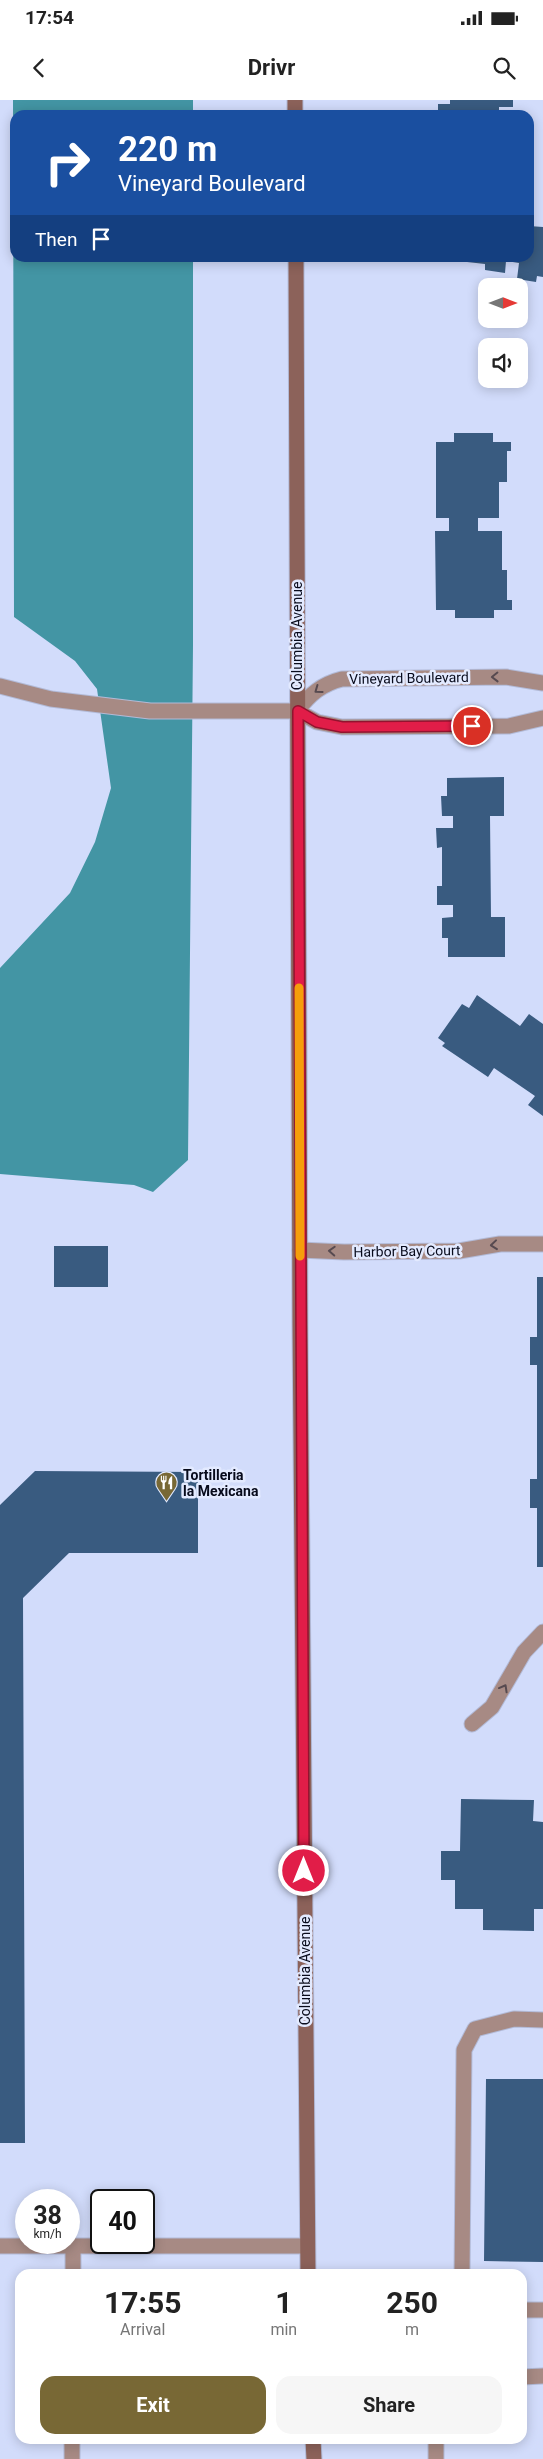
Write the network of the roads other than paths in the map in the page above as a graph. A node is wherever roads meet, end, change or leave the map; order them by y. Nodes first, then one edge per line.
1 (296, 262) edge
2 (543, 683) edge
3 (0, 686) edge
4 (298, 711) junction
5 (543, 718) edge
6 (543, 1244) edge
7 (300, 1250) junction
8 (543, 1632) edge
9 (472, 1724) dead end
10 (543, 2020) edge
11 (0, 2246) edge
12 (15, 2246) edge
13 (80, 2246) edge
14 (307, 2246) junction
15 (73, 2254) edge
16 (73, 2269) edge
17 (308, 2269) edge
18 (462, 2269) edge
19 (527, 2310) edge
20 (543, 2310) edge
21 (543, 2376) edge
22 (527, 2377) edge
23 (72, 2444) edge
24 (313, 2444) edge
25 (436, 2444) edge
26 (72, 2459) edge
27 (314, 2459) edge
28 (436, 2459) edge

1 - 4 street, Columbia Avenue
2 -> 4 lane, Vineyard Boulevard
3 - 4 lane
4 - 5 lane
4 - 7 street, Columbia Avenue
6 -> 7 lane, Harbor Bay Court
7 - 14 street, Columbia Avenue
9 -> 8 lane
10 - 18 lane
11 - 12 lane
13 - 14 lane
14 - 17 street, Columbia Avenue
15 - 16 lane
19 - 20 lane
21 - 22 lane
23 - 26 lane
24 - 27 street
25 - 28 lane

